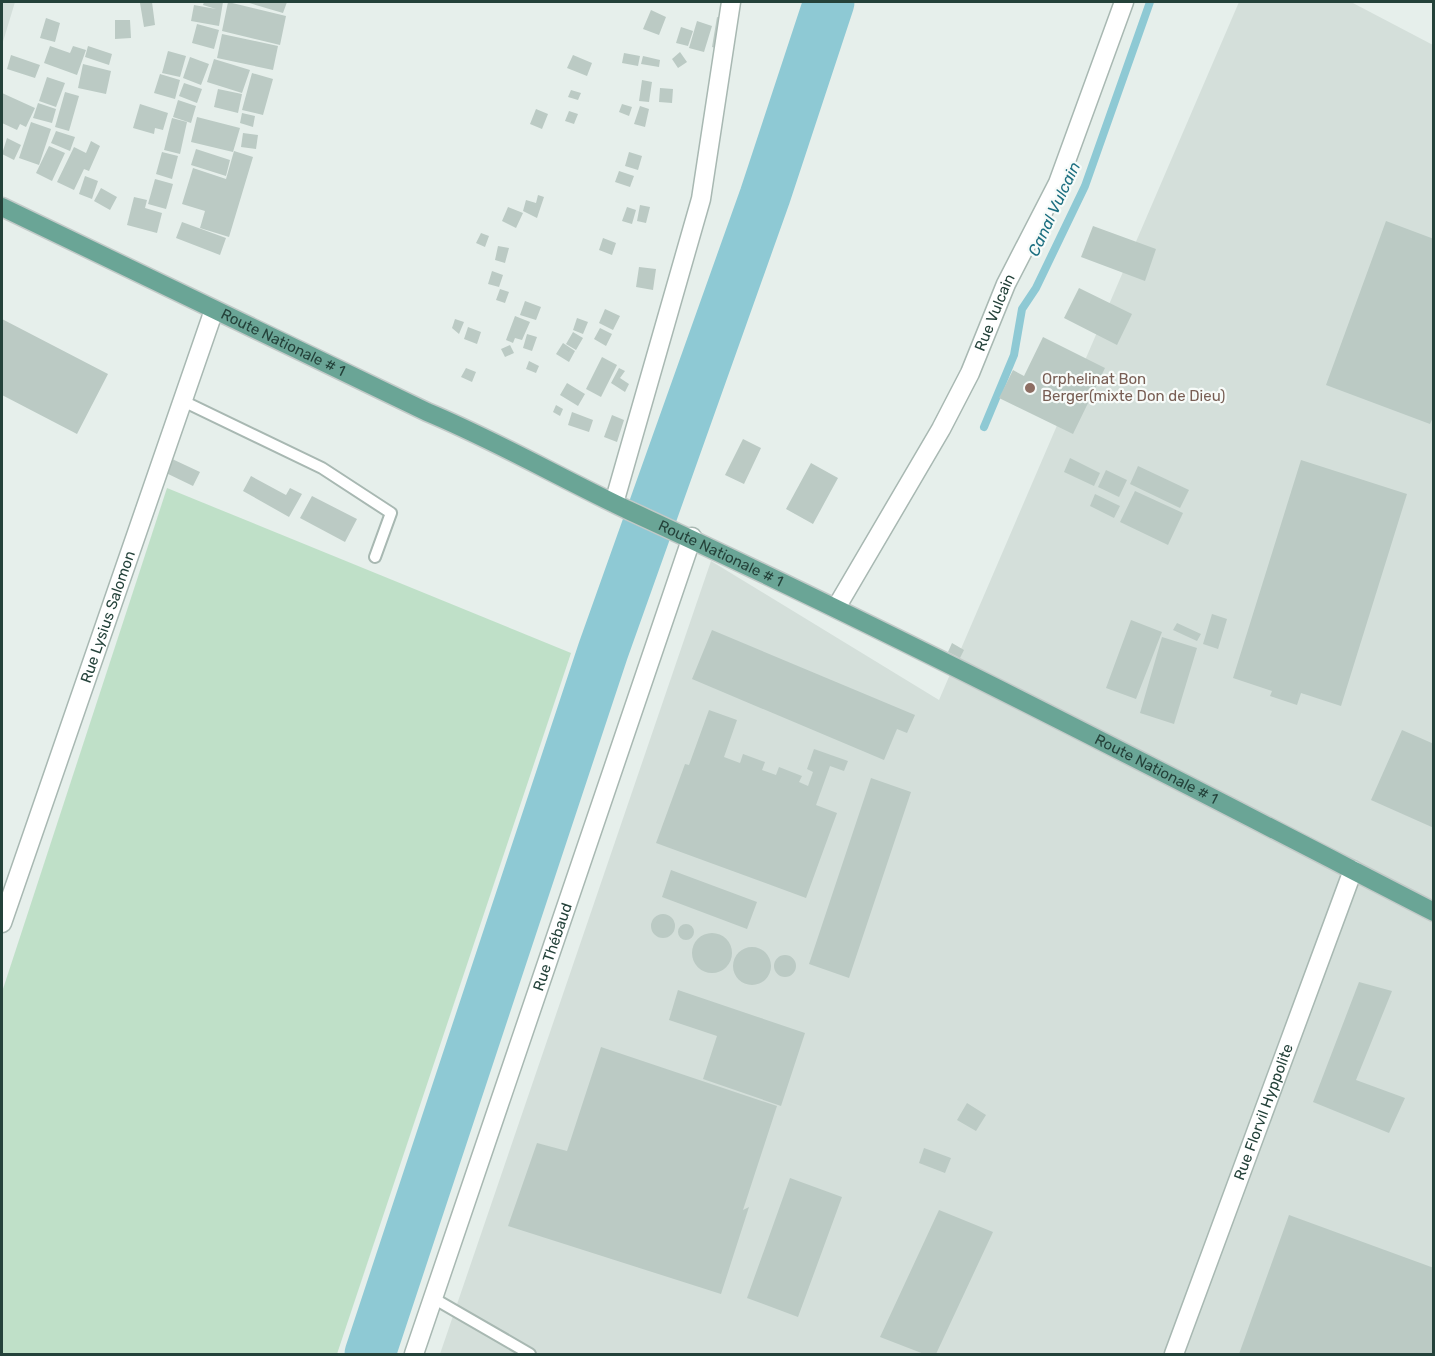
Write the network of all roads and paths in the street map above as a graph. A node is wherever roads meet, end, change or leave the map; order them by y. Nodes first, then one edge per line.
1 (731, 2) edge
2 (1124, 2) edge
3 (2, 207) edge
4 (214, 310) junction
5 (185, 402) junction
6 (614, 503) junction
7 (692, 537) junction
8 (375, 557) dead end
9 (836, 608) junction
10 (1353, 870) junction
11 (1434, 912) edge
12 (2, 923) edge
13 (433, 1298) junction
14 (414, 1354) edge
15 (530, 1354) edge
16 (1174, 1354) edge

1 - 6 street
2 - 9 street, Rue Vulcain
3 - 4 main road, Route Nationale # 1
4 - 5 street, Rue Lysius Salomon
4 - 6 main road, Route Nationale # 1
5 - 8 lane
5 - 12 street, Rue Lysius Salomon
6 - 7 main road, Route Nationale # 1
7 - 9 main road, Route Nationale # 1
7 - 13 street, Rue Thébaud
9 - 10 main road, Route Nationale # 1
10 - 11 main road, Route Nationale # 1
10 - 16 street, Rue Florvil Hyppolite
13 - 14 street, Rue Thébaud
13 - 15 lane

